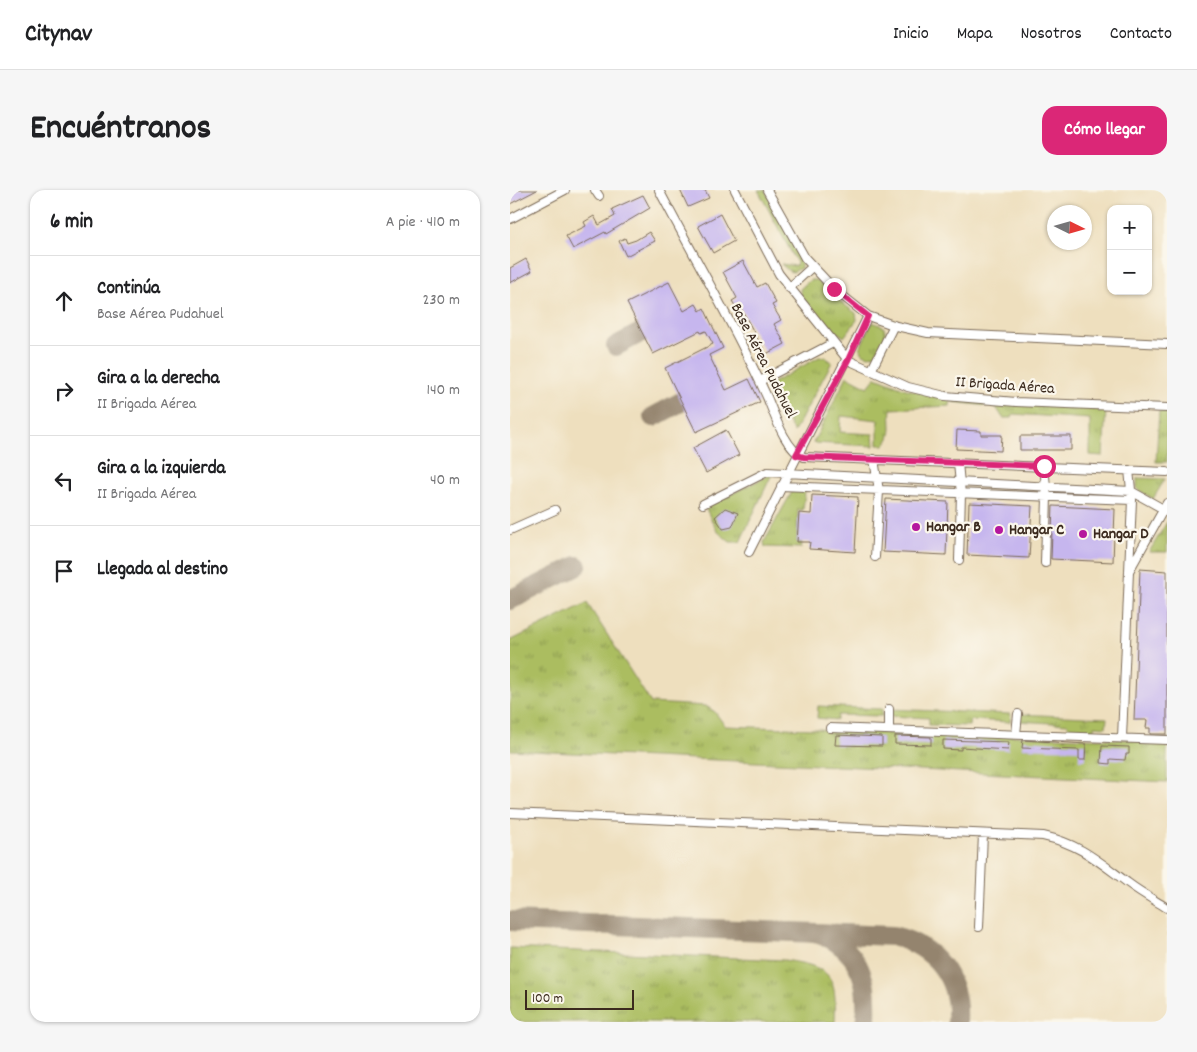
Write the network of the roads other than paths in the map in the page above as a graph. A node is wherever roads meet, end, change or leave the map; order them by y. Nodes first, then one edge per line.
1 (565, 190) edge
2 (659, 190) edge
3 (735, 190) edge
4 (767, 190) edge
5 (510, 219) edge
6 (812, 267) junction
7 (789, 288) junction
8 (868, 316) junction
9 (894, 325) junction
10 (833, 343) junction
11 (1167, 344) edge
12 (848, 360) junction
13 (871, 371) junction
14 (760, 381) junction
15 (1167, 408) edge
16 (796, 455) junction
17 (874, 459) junction
18 (958, 463) junction
19 (1044, 466) junction
20 (1129, 470) junction
21 (1167, 472) edge
22 (788, 473) junction
23 (877, 477) junction
24 (960, 482) junction
25 (781, 486) junction
26 (1046, 486) junction
27 (1131, 490) junction
28 (879, 491) junction
29 (961, 494) junction
30 (1048, 497) junction
31 (1132, 500) junction
32 (702, 504) dead end
33 (1166, 507) edge
34 (555, 510) dead end
35 (510, 530) edge
36 (749, 552) dead end
37 (875, 557) dead end
38 (959, 560) dead end
39 (1045, 564) dead end
40 (1128, 573) junction
41 (889, 709) dead end
42 (1018, 714) dead end
43 (830, 728) dead end
44 (889, 729) junction
45 (1016, 734) junction
46 (1122, 738) junction
47 (1167, 740) edge
48 (510, 813) edge
49 (983, 834) junction
50 (1167, 908) edge
51 (979, 927) dead end

1 - 5 street
2 - 14 street, Base Aérea Pudahuel
3 - 7 street, II Brigada Aérea
4 - 6 street
6 - 7 street
6 - 8 street
7 - 10 street, II Brigada Aérea
8 - 9 street
8 - 12 street
9 - 11 street
9 - 13 street
10 - 12 street, II Brigada Aérea
10 - 14 street
12 - 13 street, II Brigada Aérea
12 - 16 street
13 - 15 street, II Brigada Aérea
14 - 16 street, Base Aérea Pudahuel
16 - 17 street
16 - 22 street
17 - 18 street
17 - 23 street
18 - 19 street
18 - 24 street
19 - 20 street
19 - 26 street
20 - 21 street
20 - 27 street
22 - 23 street
22 - 25 street
22 - 32 street
23 - 24 street
23 - 28 street
24 - 26 street
24 - 29 street
25 - 28 street
25 - 36 street
26 - 27 street
26 - 30 street
27 - 31 street
27 - 33 street
28 - 29 street
28 - 37 street
29 - 30 street
29 - 38 street
30 - 31 street
30 - 39 street
31 - 40 street
33 - 40 street
34 - 35 street
40 - 46 street
41 - 44 street
42 - 45 street
43 - 44 street
44 - 45 street
45 - 46 street
46 - 47 street
48 - 49 street
49 - 50 street
49 - 51 street

